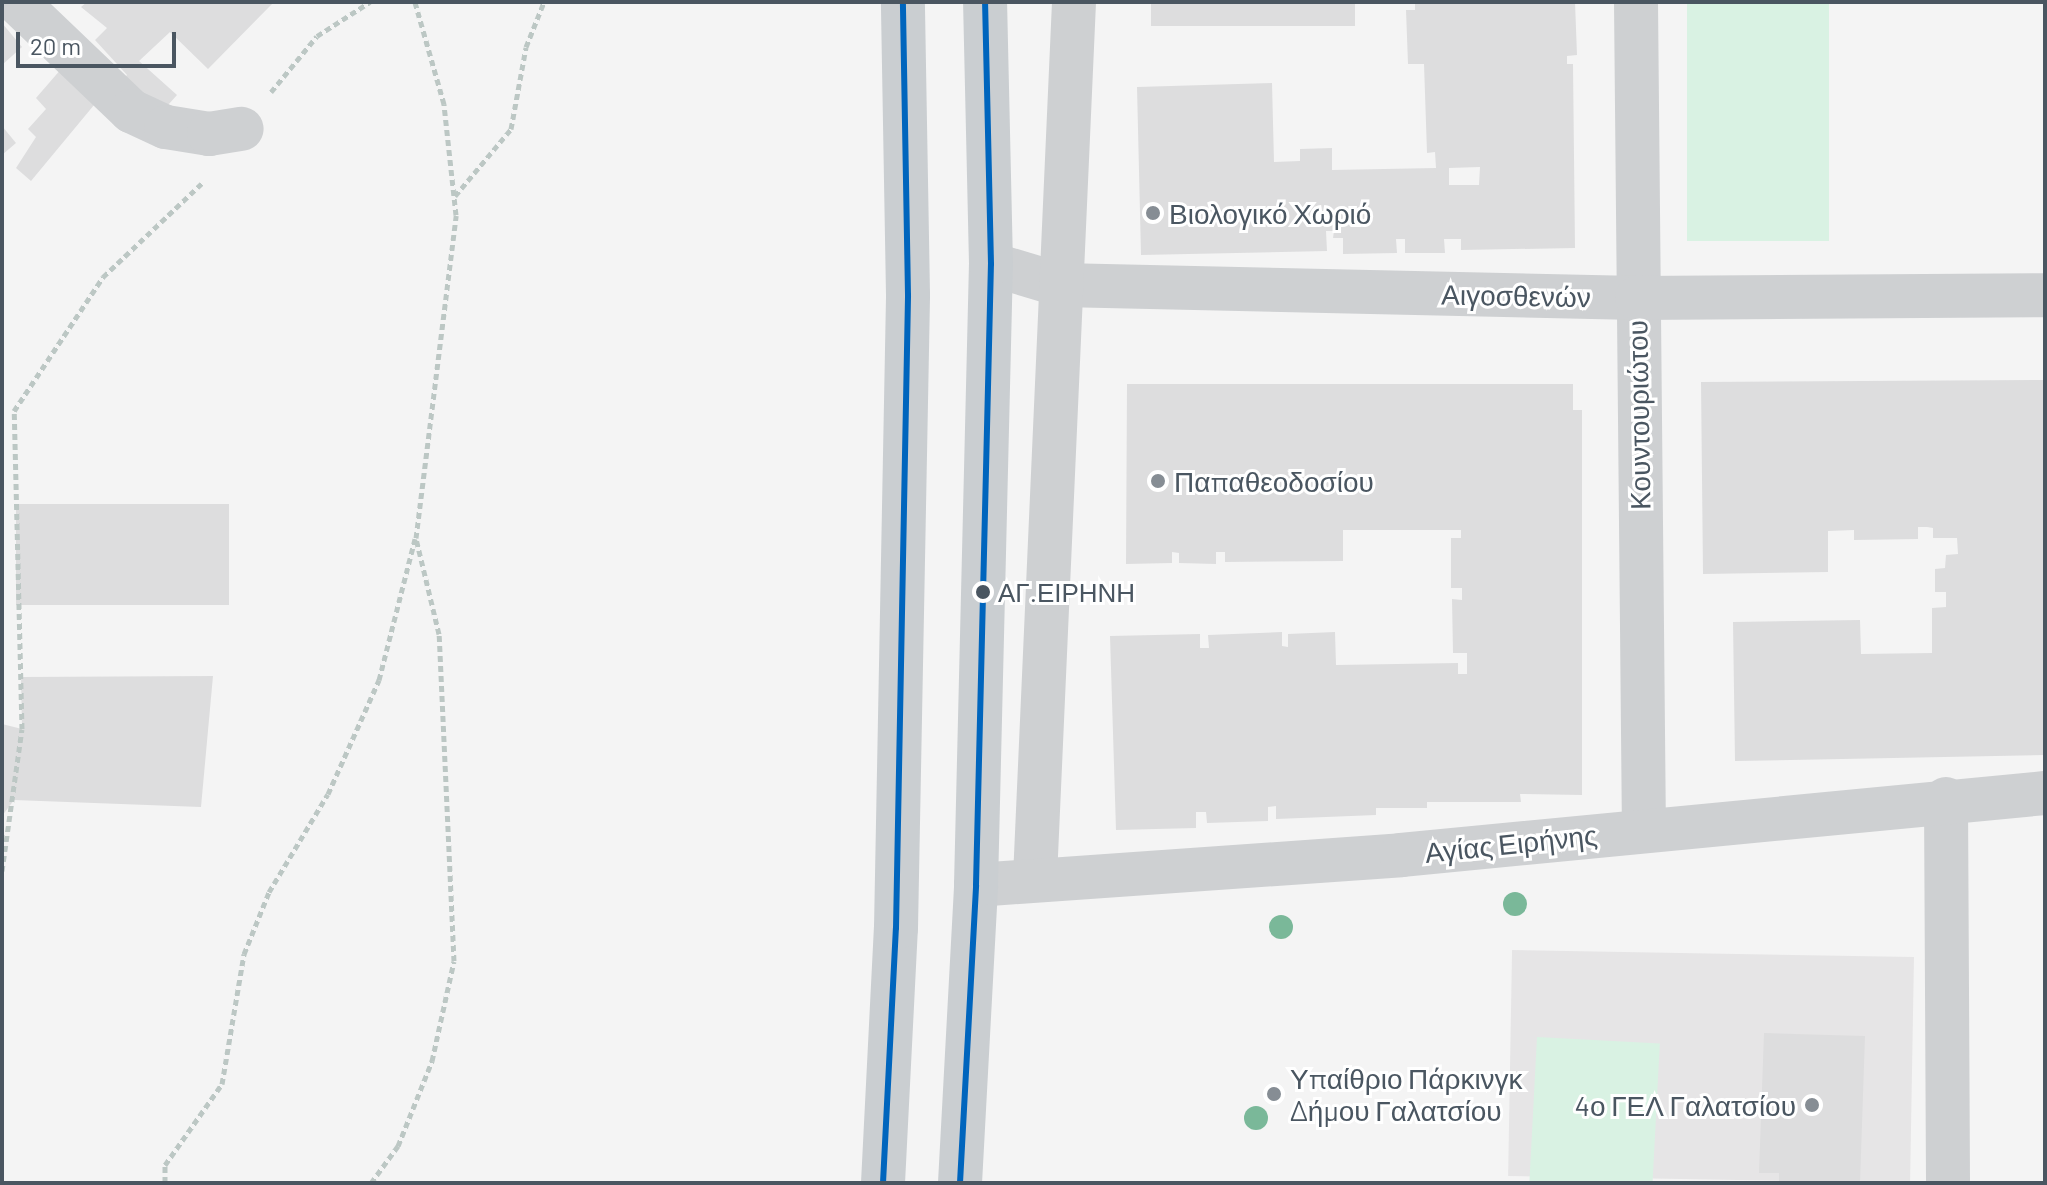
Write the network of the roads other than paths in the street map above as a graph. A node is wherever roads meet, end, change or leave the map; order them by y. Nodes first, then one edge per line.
1 (17, 2) edge
2 (903, 2) edge
3 (985, 2) edge
4 (1074, 2) edge
5 (1636, 2) edge
6 (242, 129) road end
7 (991, 264) junction
8 (1061, 285) junction
9 (2045, 295) edge
10 (1637, 298) junction
11 (2045, 793) edge
12 (1946, 799) junction
13 (1644, 828) junction
14 (1035, 878) junction
15 (976, 885) junction
16 (883, 1183) edge
17 (960, 1183) edge
18 (1948, 1183) edge

1 - 6 street
2 - 16 main road
3 - 7 main road
4 - 8 street
5 - 10 street, Κουντουριώτου
7 - 8 street, Αιγοσθενών
7 - 15 main road
8 - 10 street, Αιγοσθενών
8 - 14 street
9 - 10 street, Αιγοσθενών
10 - 13 street, Κουντουριώτου
11 - 12 street, Αγίας Ειρήνης
12 - 13 street, Αγίας Ειρήνης
12 - 18 street
13 - 14 street, Αγίας Ειρήνης
14 - 15 street, Αγίας Ειρήνης
15 - 17 main road

